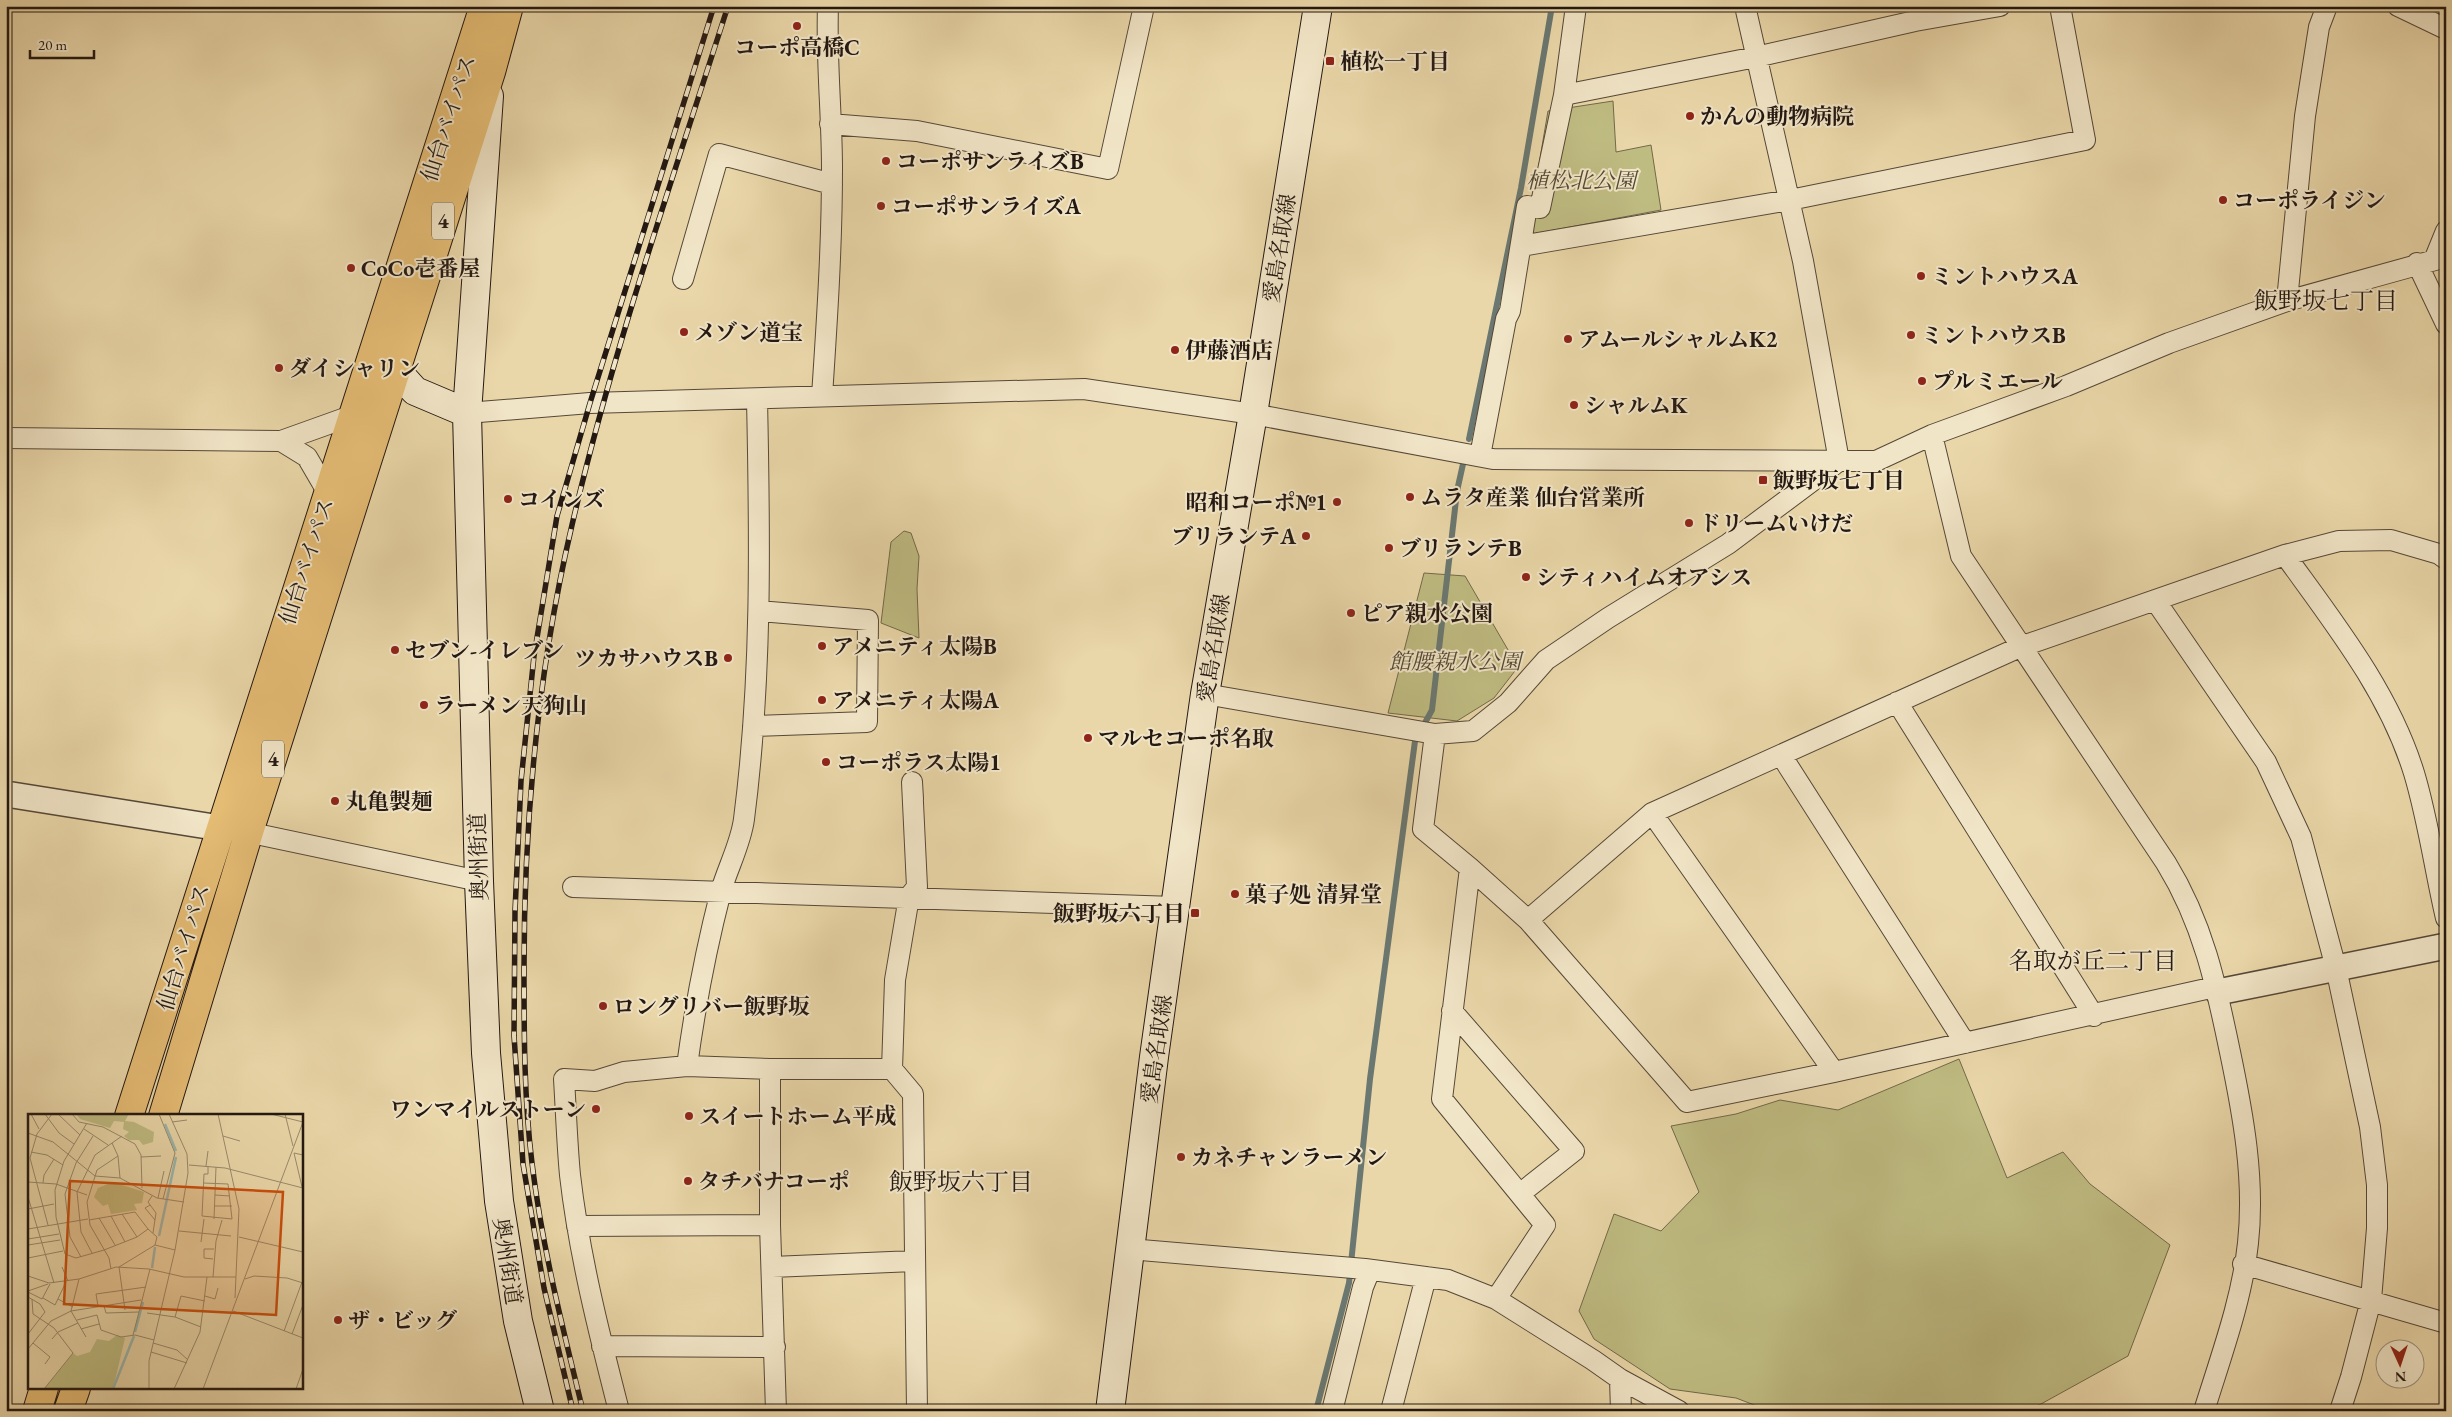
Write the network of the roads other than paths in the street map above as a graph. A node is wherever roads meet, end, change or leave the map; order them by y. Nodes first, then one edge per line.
1 (828, 6) edge
2 (1144, 6) edge
3 (1318, 6) edge
4 (1576, 6) edge
5 (1745, 6) edge
6 (2060, 6) edge
7 (2326, 6) edge
8 (2398, 6) edge
9 (1989, 7) edge
10 (490, 10) edge
11 (2446, 29) edge
12 (1756, 57) junction
13 (491, 72) junction
14 (1564, 95) junction
15 (830, 124) junction
16 (832, 184) junction
17 (1790, 200) junction
18 (2446, 231) edge
19 (1521, 246) junction
20 (2432, 259) edge
21 (683, 279) dead end
22 (2287, 302) junction
23 (2446, 324) edge
24 (372, 354) junction
25 (396, 370) junction
26 (415, 391) junction
27 (822, 396) junction
28 (756, 399) junction
29 (385, 403) junction
30 (467, 413) junction
31 (1253, 414) junction
32 (353, 415) junction
33 (1932, 436) junction
34 (6, 438) edge
35 (281, 441) junction
36 (1480, 456) junction
37 (1839, 461) junction
38 (328, 493) junction
39 (2285, 555) junction
40 (2446, 559) edge
41 (2154, 600) junction
42 (759, 610) junction
43 (2020, 647) junction
44 (1205, 694) junction
45 (1897, 702) junction
46 (753, 726) junction
47 (1435, 734) junction
48 (1780, 755) junction
49 (6, 794) edge
50 (913, 799) dead end
51 (1652, 813) junction
52 (220, 828) junction
53 (249, 832) junction
54 (1470, 868) junction
55 (479, 881) junction
56 (573, 886) dead end
57 (721, 890) junction
58 (909, 897) junction
59 (1175, 907) junction
60 (2446, 918) edge
61 (1528, 920) junction
62 (2446, 946) edge
63 (2336, 968) junction
64 (2216, 990) junction
65 (1452, 1011) junction
66 (2094, 1016) junction
67 (1965, 1043) junction
68 (687, 1066) junction
69 (770, 1069) junction
70 (892, 1069) junction
71 (1834, 1072) junction
72 (130, 1114) edge
73 (164, 1114) edge
74 (1521, 1194) junction
75 (770, 1225) junction
76 (577, 1226) junction
77 (1129, 1249) junction
78 (914, 1261) junction
79 (2244, 1264) junction
80 (772, 1267) junction
81 (1367, 1270) junction
82 (1426, 1277) junction
83 (1496, 1299) junction
84 (2371, 1300) junction
85 (2446, 1323) edge
86 (602, 1346) junction
87 (775, 1346) junction
88 (1620, 1379) junction
89 (43, 1390) edge
90 (75, 1390) edge
91 (37, 1411) edge
92 (68, 1411) edge
93 (540, 1411) edge
94 (618, 1411) edge
95 (776, 1411) edge
96 (917, 1411) edge
97 (1110, 1411) edge
98 (1332, 1411) edge
99 (1391, 1411) edge
100 (1620, 1411) edge
101 (1679, 1411) edge
102 (2204, 1411) edge
103 (2340, 1411) edge

1 - 15 street
2 - 15 street
3 - 31 main road, 愛島名取線
4 - 14 street
5 - 12 street
6 - 17 street
7 - 22 street
8 - 11 street
9 - 12 street
10 - 13 highway, 仙台バイパス / 4
10 - 24 highway, 仙台バイパス / 4
12 - 14 street
12 - 17 street
13 - 25 highway, 仙台バイパス / 4
13 - 30 main road, 奥州街道
14 - 19 street
15 - 16 street
16 - 21 street
16 - 27 street
17 - 19 street
17 - 37 street
18 - 20 street
19 - 36 street
20 - 22 street
20 - 23 street
22 - 33 street
24 - 25 main road
24 - 32 highway, 仙台バイパス / 4
25 - 26 main road
25 - 29 highway, 仙台バイパス / 4
26 - 29 street
26 - 30 main road
27 - 28 street
27 - 31 street
28 - 30 street
28 - 42 street
29 - 32 street
29 - 53 highway, 仙台バイパス / 4
30 - 55 main road, 奥州街道
31 - 36 street
31 - 44 main road, 愛島名取線
32 - 35 street
32 - 38 highway, 仙台バイパス / 4
33 - 37 street
33 - 43 street
34 - 35 street
35 - 38 street
36 - 37 street
37 - 47 street
38 - 52 highway, 仙台バイパス / 4
39 - 40 street
39 - 41 street
39 - 60 street
41 - 43 street
41 - 63 street
42 - 46 street
42 - 46 street
43 - 45 street
43 - 64 street
44 - 47 street
44 - 59 main road, 愛島名取線
45 - 48 street
45 - 66 street
46 - 57 street
47 - 54 street
48 - 51 street
48 - 67 street
49 - 52 street
50 - 58 street
51 - 61 street
51 - 71 street
52 - 53 street
52 - 72 highway, 仙台バイパス / 4
53 - 55 street
53 - 73 highway, 仙台バイパス / 4
54 - 61 street
54 - 65 street
55 - 93 main road, 奥州街道
56 - 57 street
57 - 58 street
57 - 68 street
58 - 59 street
58 - 70 street
59 - 77 main road, 愛島名取線
61 - 71 street
62 - 63 street
63 - 64 street
63 - 84 street
64 - 66 street
64 - 79 street
65 - 74 street
65 - 74 street
66 - 67 street
67 - 71 street
68 - 69 street
68 - 76 street
69 - 70 street
69 - 75 street
70 - 78 street
74 - 83 street
75 - 76 street
75 - 80 street
76 - 86 street
77 - 81 street
77 - 97 main road, 愛島名取線
78 - 80 street
78 - 96 street
79 - 84 street
79 - 102 street
80 - 87 street
81 - 82 street
81 - 98 street
82 - 83 street
82 - 99 street
83 - 88 street
84 - 85 street
84 - 103 street
86 - 87 street
86 - 94 street
87 - 95 street
88 - 100 street
88 - 101 street
89 - 91 highway
90 - 92 highway

